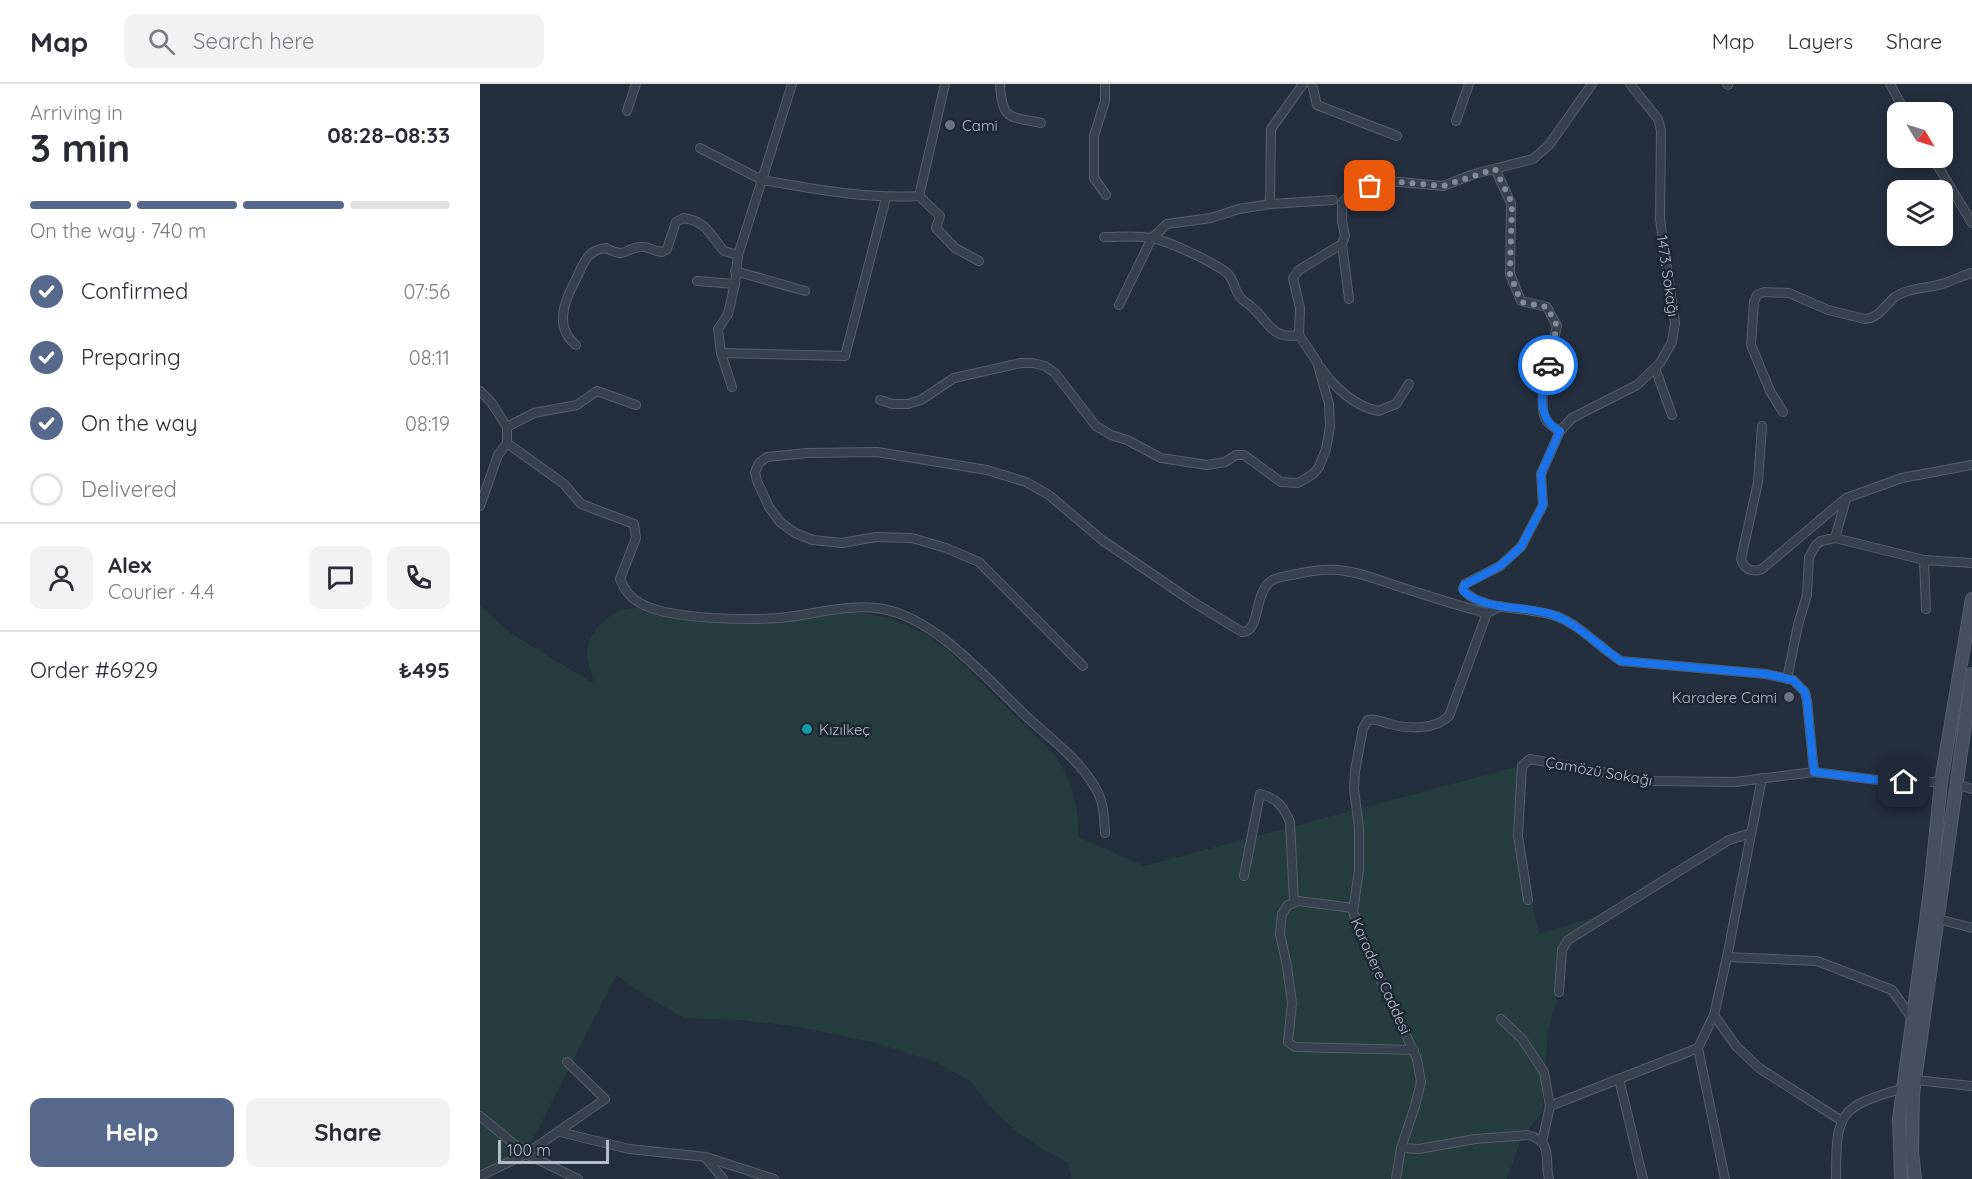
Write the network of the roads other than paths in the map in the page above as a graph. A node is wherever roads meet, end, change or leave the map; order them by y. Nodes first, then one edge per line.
1 (636, 84) edge
2 (792, 84) edge
3 (945, 84) edge
4 (1000, 84) edge
5 (1105, 84) edge
6 (1304, 84) edge
7 (1312, 84) edge
8 (1469, 84) edge
9 (1592, 84) edge
10 (1630, 84) edge
11 (1890, 84) edge
12 (1900, 102) edge
13 (627, 111) dead end
14 (1456, 121) dead end
15 (1041, 123) dead end
16 (1397, 136) dead end
17 (700, 148) dead end
18 (1939, 168) edge
19 (1495, 169) junction
20 (762, 180) junction
21 (1106, 195) dead end
22 (919, 196) junction
23 (886, 198) junction
24 (1333, 200) dead end
25 (1270, 204) junction
26 (1972, 223) edge
27 (1104, 237) dead end
28 (1152, 238) junction
29 (1342, 244) junction
30 (738, 255) junction
31 (979, 261) dead end
32 (735, 271) junction
33 (1972, 273) edge
34 (697, 281) dead end
35 (735, 284) junction
36 (805, 291) dead end
37 (1348, 298) dead end
38 (1119, 305) dead end
39 (1299, 335) junction
40 (576, 345) dead end
41 (721, 353) junction
42 (1317, 362) junction
43 (1655, 368) junction
44 (1410, 384) dead end
45 (732, 387) dead end
46 (480, 391) edge
47 (879, 400) dead end
48 (636, 405) dead end
49 (1783, 412) dead end
50 (1672, 415) dead end
51 (1762, 426) dead end
52 (507, 427) junction
53 (1560, 431) junction
54 (507, 443) junction
55 (1972, 465) edge
56 (1846, 498) junction
57 (480, 506) edge
58 (1835, 538) junction
59 (1924, 560) junction
60 (1972, 563) edge
61 (1972, 599) edge
62 (1501, 606) junction
63 (1926, 609) dead end
64 (1487, 613) junction
65 (1083, 666) dead end
66 (1972, 674) edge
67 (1787, 679) junction
68 (1814, 772) junction
69 (1762, 778) junction
70 (1941, 782) junction
71 (1956, 784) junction
72 (1972, 789) edge
73 (1105, 833) dead end
74 (1751, 833) junction
75 (1244, 876) dead end
76 (1528, 900) dead end
77 (1294, 902) junction
78 (1353, 908) junction
79 (1938, 919) junction
80 (1972, 928) edge
81 (1727, 957) junction
82 (1559, 992) dead end
83 (1713, 1015) junction
84 (1912, 1018) junction
85 (1501, 1019) dead end
86 (1698, 1048) junction
87 (1414, 1050) junction
88 (567, 1062) dead end
89 (1619, 1079) junction
90 (1915, 1080) junction
91 (1972, 1086) edge
92 (1904, 1088) junction
93 (1550, 1106) junction
94 (480, 1116) edge
95 (1842, 1121) junction
96 (560, 1132) junction
97 (1542, 1142) junction
98 (1401, 1148) junction
99 (526, 1154) junction
100 (706, 1157) junction
101 (480, 1176) edge
102 (578, 1179) edge
103 (723, 1179) edge
104 (774, 1179) edge
105 (1396, 1179) edge
106 (1549, 1179) edge
107 (1642, 1179) edge
108 (1725, 1179) edge
109 (1836, 1179) edge
110 (1901, 1179) edge
111 (1915, 1179) edge

1 - 13 street
2 - 20 street
3 - 22 street
4 - 15 street
5 - 21 street
6 - 25 street
7 - 16 street
8 - 14 street
9 - 19 street
10 - 43 street, 1473. Sokağı
11 - 12 street
17 - 20 street
18 - 26 street
19 - 29 street
19 - 53 street
20 - 23 street
20 - 30 street
22 - 23 street
22 - 31 street
23 - 41 street
24 - 25 street
25 - 28 street
27 - 28 street
28 - 38 street
28 - 39 street
29 - 37 street
29 - 39 street
30 - 32 street
30 - 40 street
32 - 35 street
32 - 36 street
33 - 49 street
34 - 35 street
35 - 41 street
39 - 42 street
41 - 45 street
42 - 44 street
42 - 47 street
43 - 50 street
43 - 53 street, 1473. Sokağı
46 - 52 street
48 - 52 street
51 - 56 street
52 - 54 street
53 - 62 street, 1473. Sokağı
54 - 57 street
54 - 73 street
55 - 56 street
56 - 58 street
58 - 59 street
58 - 67 street
59 - 60 street
59 - 63 street
61 - 70 street
62 - 64 street
62 - 67 street
64 - 65 street
64 - 78 street, Karadere Caddesi
66 - 71 street
67 - 68 street
68 - 69 street, Çamözü Sokağı
68 - 70 street
69 - 74 street
69 - 76 street, Çamözü Sokağı
70 - 84 street
71 - 72 street
71 - 79 street
74 - 81 street
74 - 82 street
75 - 77 street
77 - 78 street
77 - 87 street
78 - 87 street, Karadere Caddesi
79 - 80 street
79 - 90 street
81 - 83 street
81 - 84 street
83 - 86 street
83 - 95 street
84 - 92 street
85 - 93 street
86 - 89 street
86 - 108 street
87 - 98 street, Karadere Caddesi
88 - 96 street
89 - 93 street
89 - 107 street
90 - 91 street
90 - 111 street
92 - 95 street
92 - 110 street
93 - 97 street
94 - 99 street
95 - 109 street
96 - 99 street
96 - 100 street
97 - 98 street
97 - 106 street
98 - 105 street, Karadere Caddesi
99 - 101 street
99 - 102 street
100 - 103 street
100 - 104 street

